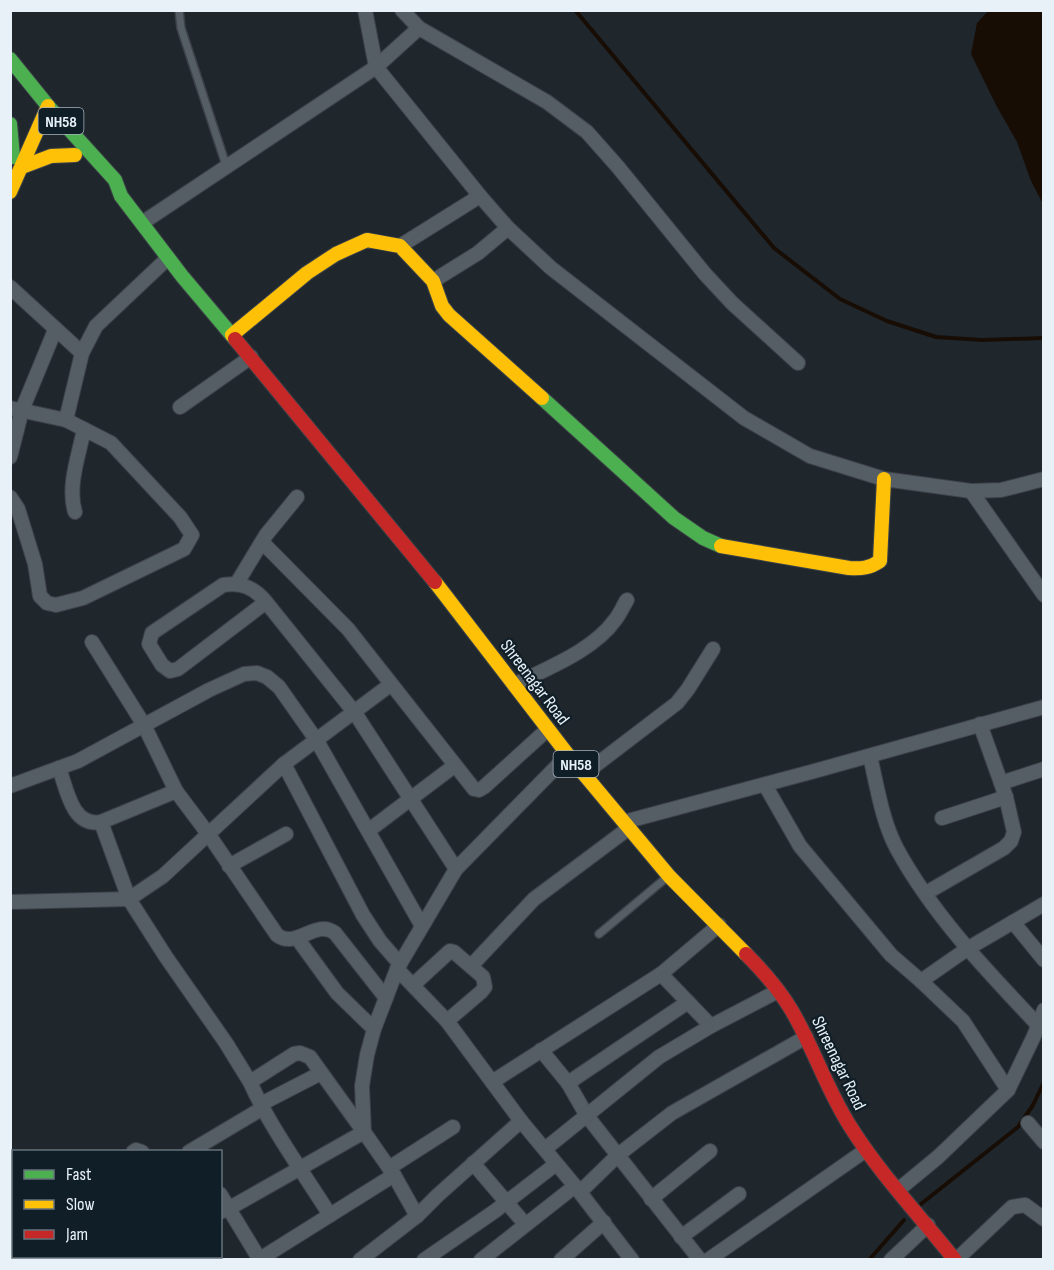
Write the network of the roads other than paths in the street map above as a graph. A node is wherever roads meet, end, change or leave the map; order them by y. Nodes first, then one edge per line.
1 (179, 10) edge
2 (365, 10) edge
3 (402, 10) edge
4 (419, 28) junction
5 (10, 59) edge
6 (376, 67) junction
7 (37, 93) junction
8 (48, 106) junction
9 (17, 126) edge
10 (50, 130) junction
11 (75, 155) junction
12 (15, 162) edge
13 (226, 165) junction
14 (10, 192) edge
15 (121, 196) junction
16 (480, 196) junction
17 (142, 223) junction
18 (508, 228) junction
19 (400, 246) junction
20 (168, 258) junction
21 (433, 281) junction
22 (10, 287) edge
23 (55, 330) junction
24 (232, 335) junction
25 (82, 353) junction
26 (251, 357) junction
27 (798, 363) dead end
28 (180, 407) dead end
29 (16, 409) edge
30 (66, 420) junction
31 (84, 429) junction
32 (10, 457) edge
33 (884, 479) junction
34 (1044, 479) edge
35 (971, 491) junction
36 (10, 497) edge
37 (297, 497) dead end
38 (75, 512) dead end
39 (262, 542) junction
40 (237, 583) junction
41 (1044, 595) edge
42 (627, 600) dead end
43 (266, 602) junction
44 (92, 642) dead end
45 (713, 649) dead end
46 (390, 685) junction
47 (514, 685) junction
48 (1044, 706) edge
49 (355, 713) junction
50 (980, 724) junction
51 (144, 725) junction
52 (548, 729) junction
53 (317, 741) junction
54 (568, 755) junction
55 (870, 756) junction
56 (284, 764) junction
57 (454, 766) junction
58 (59, 768) junction
59 (1044, 769) edge
60 (585, 774) junction
61 (1001, 783) junction
62 (765, 785) junction
63 (10, 786) edge
64 (176, 791) junction
65 (1006, 797) junction
66 (411, 800) junction
67 (942, 818) dead end
68 (101, 822) junction
69 (627, 825) junction
70 (368, 831) junction
71 (286, 834) dead end
72 (209, 835) junction
73 (229, 867) junction
74 (456, 869) junction
75 (669, 876) junction
76 (926, 893) junction
77 (129, 899) junction
78 (10, 902) edge
79 (1044, 904) edge
80 (1013, 922) junction
81 (719, 925) junction
82 (422, 926) junction
83 (599, 934) dead end
84 (297, 938) junction
85 (967, 949) junction
86 (1044, 960) edge
87 (398, 966) junction
88 (471, 966) junction
89 (661, 974) junction
90 (921, 981) junction
91 (412, 985) junction
92 (778, 991) junction
93 (386, 998) junction
94 (688, 1002) junction
95 (1044, 1010) edge
96 (447, 1021) junction
97 (1038, 1025) junction
98 (711, 1026) junction
99 (374, 1029) junction
100 (806, 1037) junction
101 (542, 1050) junction
102 (321, 1073) junction
103 (250, 1082) junction
104 (492, 1082) junction
105 (568, 1083) junction
106 (1008, 1090) junction
107 (262, 1106) junction
108 (587, 1116) junction
109 (521, 1121) junction
110 (1028, 1123) dead end
111 (453, 1127) dead end
112 (364, 1132) junction
113 (1044, 1142) edge
114 (545, 1149) junction
115 (194, 1150) edge
116 (866, 1150) junction
117 (710, 1151) dead end
118 (618, 1155) junction
119 (473, 1163) junction
120 (556, 1164) junction
121 (301, 1168) junction
122 (391, 1172) junction
123 (577, 1189) junction
124 (898, 1190) junction
125 (739, 1194) dead end
126 (651, 1198) junction
127 (507, 1202) junction
128 (224, 1211) edge
129 (330, 1215) junction
130 (417, 1216) junction
131 (1044, 1219) edge
132 (604, 1221) junction
133 (525, 1224) junction
134 (928, 1225) junction
135 (681, 1237) junction
136 (260, 1259) edge
137 (360, 1260) edge
138 (424, 1260) edge
139 (481, 1260) edge
140 (561, 1260) edge
141 (632, 1260) edge
142 (700, 1260) edge
143 (708, 1260) edge
144 (891, 1260) edge
145 (956, 1260) edge

1 - 13 lane
2 - 6 street
3 - 4 street
4 - 6 street
4 - 27 street
5 - 7 main road, NH58
6 - 13 street
6 - 16 street
7 - 8 main road, NH58
7 - 10 main road, NH58
8 - 10 main road
8 - 15 main road, NH58
9 - 12 main road
10 - 11 main road, NH58
10 - 12 main road
11 - 12 main road
11 - 15 main road, NH58
12 - 14 main road
13 - 17 street
15 - 17 main road, NH58
16 - 18 street
16 - 19 street
17 - 20 main road, NH58
18 - 21 street
18 - 33 street
19 - 21 main road
19 - 24 main road
20 - 24 main road, Shreenagar Road / NH58
20 - 25 street
21 - 33 main road
22 - 23 street
23 - 25 street
23 - 29 street
24 - 26 main road, Shreenagar Road / NH58
25 - 30 street
26 - 28 street
26 - 47 main road, Shreenagar Road / NH58
29 - 30 street
29 - 32 street
30 - 31 street
31 - 36 street
31 - 38 street
33 - 35 street
34 - 35 street
35 - 41 street
37 - 39 street
39 - 40 street
39 - 46 street
40 - 43 street
40 - 43 street
42 - 47 street
43 - 49 street
44 - 51 street
45 - 60 street
46 - 49 street
46 - 57 street
47 - 52 main road, Shreenagar Road / NH58
48 - 50 street
49 - 53 street
49 - 66 street
50 - 55 street
50 - 61 street
51 - 53 street
51 - 58 street
51 - 64 street
52 - 54 main road, Shreenagar Road / NH58
52 - 57 street
53 - 56 street
53 - 70 street
54 - 60 main road, Shreenagar Road / NH58
54 - 74 street
55 - 62 street
55 - 76 street
56 - 72 street
56 - 87 street
57 - 66 street
58 - 63 street
58 - 68 street
59 - 61 street
60 - 69 main road, Shreenagar Road / NH58
61 - 65 street
62 - 69 street
62 - 90 street
64 - 68 street
64 - 72 street
65 - 67 street
65 - 76 street
66 - 70 street
66 - 74 street
68 - 77 street
69 - 75 main road, Shreenagar Road / NH58
69 - 88 street
70 - 82 street
71 - 73 street
72 - 73 street
72 - 77 street
73 - 84 street
74 - 82 street
75 - 81 main road, Shreenagar Road / NH58
75 - 83 lane
76 - 85 street
77 - 78 street
77 - 103 street
79 - 80 street
80 - 85 street
80 - 86 street
81 - 89 street
81 - 92 main road, Shreenagar Road / NH58
82 - 87 street
84 - 93 street
84 - 99 street
85 - 90 street
85 - 97 street
87 - 91 street
87 - 93 street
88 - 91 street
88 - 96 street
89 - 94 street
89 - 101 street
90 - 106 street
91 - 96 street
92 - 98 street
92 - 100 main road, Shreenagar Road / NH58
93 - 99 street
94 - 98 street
94 - 105 street
95 - 97 street
96 - 104 street
97 - 106 street
98 - 108 street
99 - 112 street
100 - 116 main road, Shreenagar Road / NH58
100 - 118 street
101 - 104 street
101 - 105 street
102 - 103 street
102 - 107 street
102 - 112 street
103 - 107 street
104 - 109 street
105 - 108 street
106 - 124 street
107 - 115 street
107 - 121 street
108 - 114 street
108 - 118 street
109 - 114 street
109 - 119 street
110 - 113 street
111 - 122 street
112 - 121 street
112 - 122 street
114 - 120 street
116 - 124 main road, Shreenagar Road / NH58
116 - 143 street
117 - 126 street
118 - 123 street
118 - 126 street
119 - 127 street
119 - 130 street
120 - 123 street
120 - 127 street
121 - 128 street
121 - 129 street
122 - 129 street
122 - 130 street
123 - 132 street
123 - 133 street
124 - 134 main road, Shreenagar Road / NH58
125 - 135 street
126 - 135 street
127 - 133 street
127 - 138 street
128 - 136 street
129 - 136 street
130 - 137 street
131 - 145 street
132 - 140 street
132 - 141 street
133 - 139 street
134 - 144 street
134 - 145 main road, Shreenagar Road / NH58
135 - 142 street

